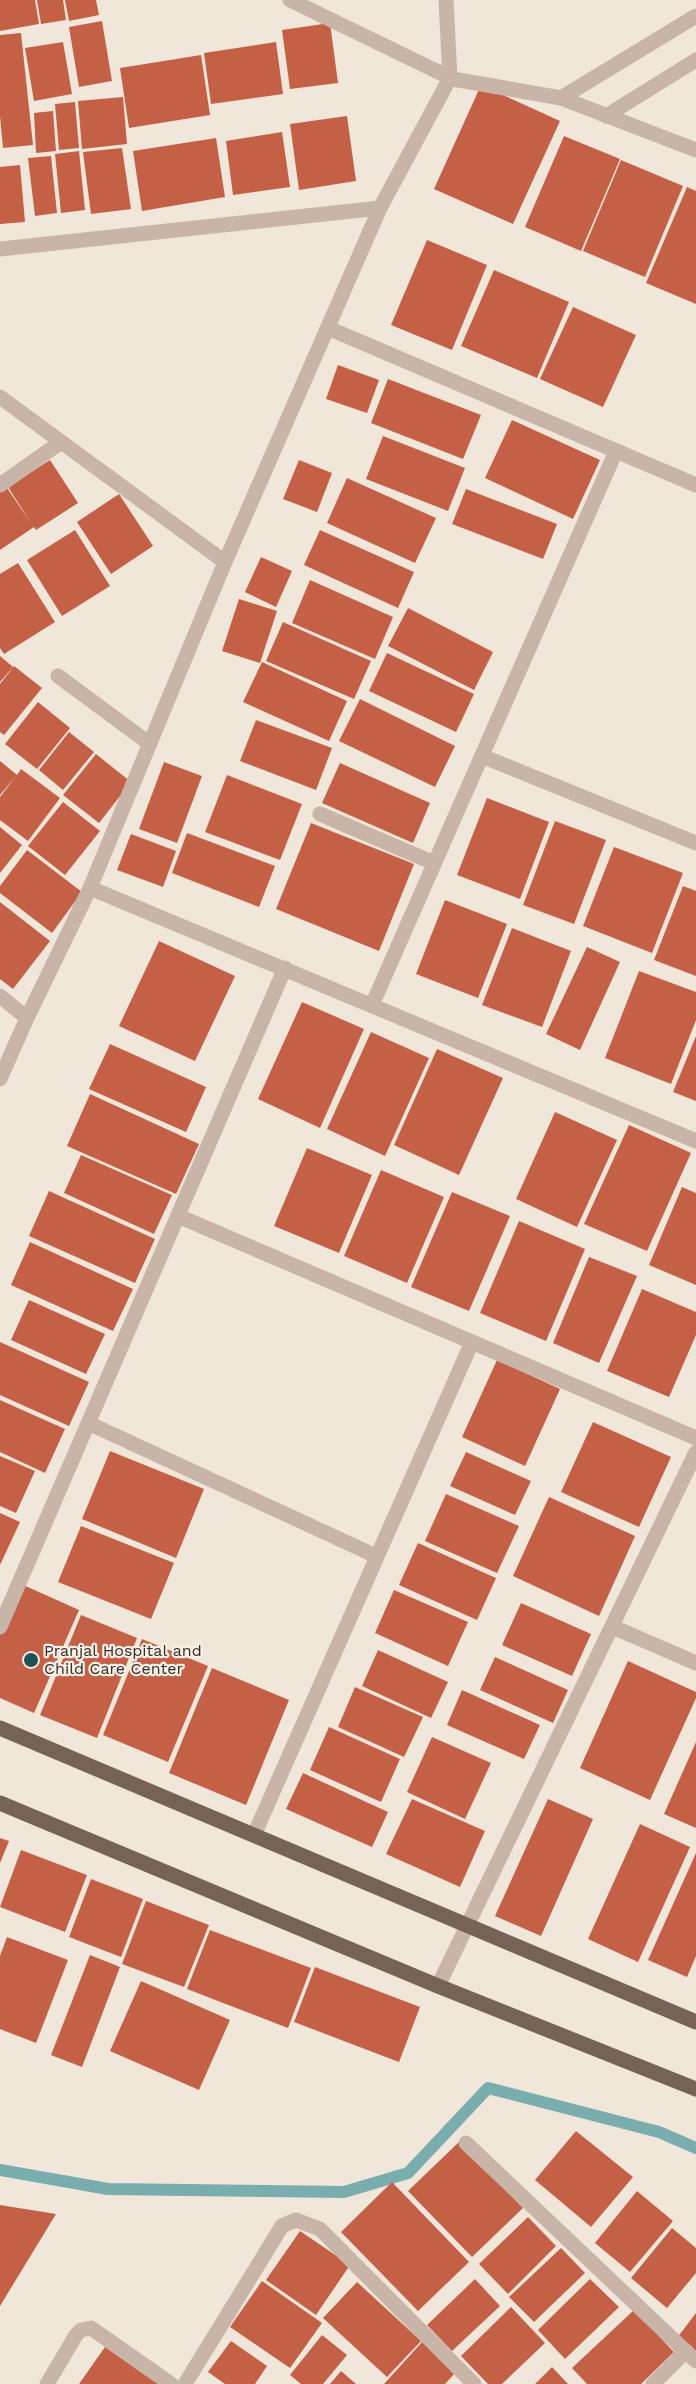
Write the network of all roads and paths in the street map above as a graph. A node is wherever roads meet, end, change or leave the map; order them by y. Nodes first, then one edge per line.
1 (290, 0) edge
2 (446, 0) edge
3 (696, 16) edge
4 (696, 60) edge
5 (450, 78) junction
6 (561, 98) junction
7 (606, 116) junction
8 (696, 150) edge
9 (380, 208) junction
10 (0, 249) edge
11 (328, 328) junction
12 (0, 397) edge
13 (61, 442) junction
14 (616, 451) junction
15 (0, 485) edge
16 (696, 485) edge
17 (225, 562) junction
18 (58, 676) dead end
19 (150, 744) junction
20 (482, 756) junction
21 (320, 814) dead end
22 (696, 843) edge
23 (434, 863) junction
24 (90, 888) junction
25 (285, 968) junction
26 (0, 996) edge
27 (372, 1005) junction
28 (27, 1018) junction
29 (0, 1079) edge
30 (696, 1141) edge
31 (178, 1216) junction
32 (472, 1342) junction
33 (88, 1423) junction
34 (696, 1438) edge
35 (696, 1452) edge
36 (376, 1556) junction
37 (0, 1627) edge
38 (613, 1627) junction
39 (696, 1663) edge
40 (0, 1728) edge
41 (0, 1803) edge
42 (254, 1835) junction
43 (467, 1926) junction
44 (438, 1986) junction
45 (696, 2022) edge
46 (696, 2089) edge
47 (466, 2143) dead end
48 (691, 2356) edge
49 (47, 2384) edge
50 (171, 2384) edge
51 (185, 2384) edge
52 (474, 2384) edge
53 (653, 2384) edge

1 - 5 street
2 - 5 street
3 - 6 street
4 - 7 street
5 - 6 street
5 - 9 street
6 - 7 street
7 - 8 street
9 - 10 street
9 - 11 street
11 - 14 street
11 - 17 street
12 - 13 street
13 - 15 street
13 - 17 street
14 - 16 street
14 - 20 street
17 - 19 street
18 - 19 street
19 - 24 street
20 - 22 street
20 - 23 street
21 - 23 street
23 - 27 street
24 - 25 street
24 - 28 street
25 - 27 street
25 - 31 street
26 - 28 street
27 - 30 street
28 - 29 street
31 - 32 street
31 - 33 street
32 - 34 street
32 - 36 street
33 - 36 street
33 - 37 street
35 - 38 street
36 - 42 street
38 - 39 street
38 - 43 street
40 - 42 main road
41 - 44 main road
42 - 43 main road
43 - 44 street
43 - 45 main road
44 - 46 main road
47 - 48 street
48 - 53 street
49 - 50 street
51 - 52 street

